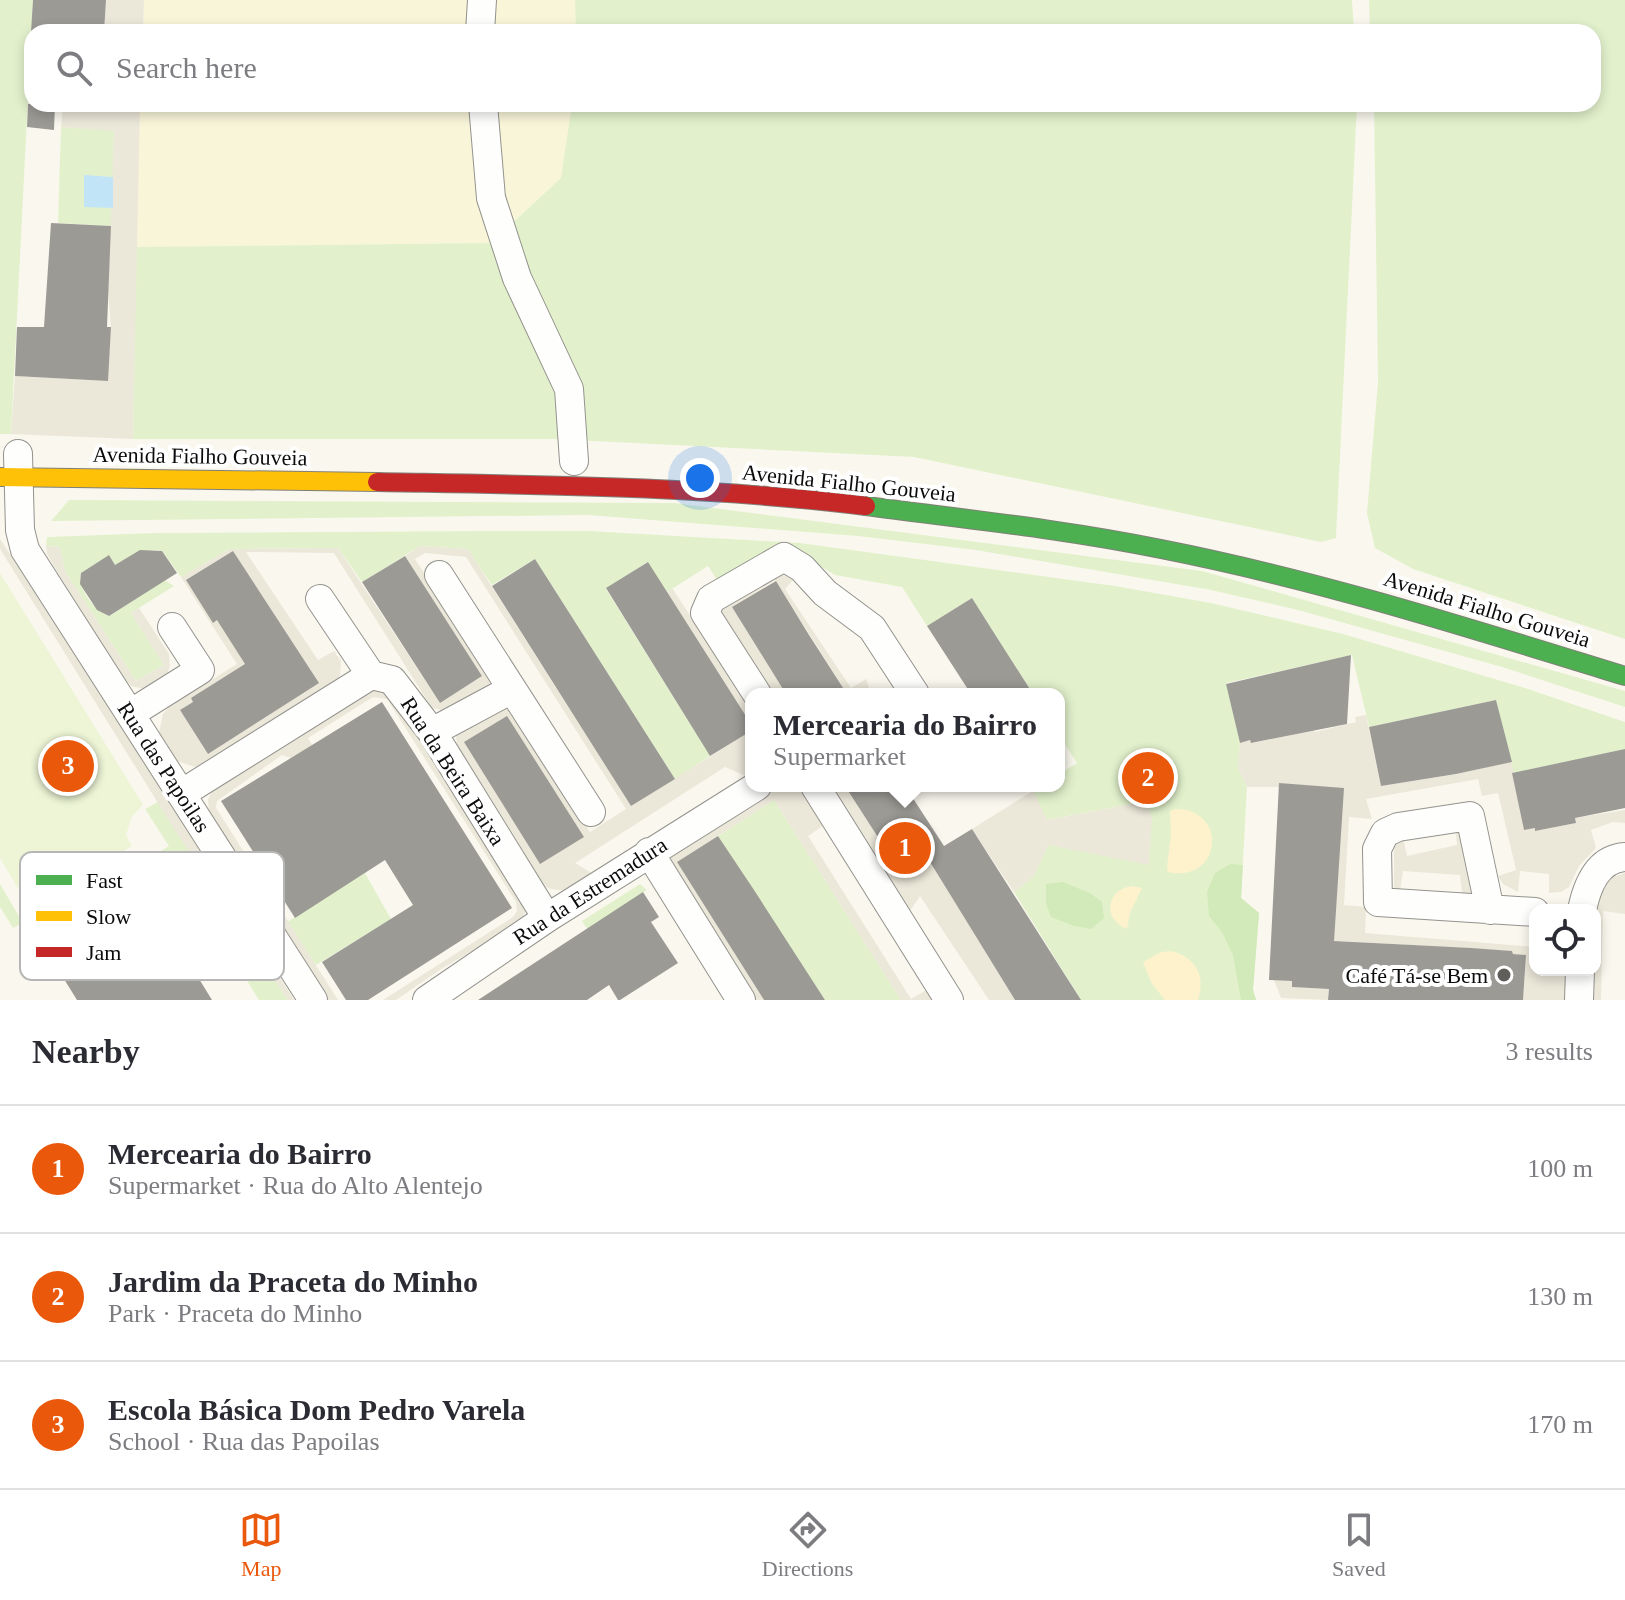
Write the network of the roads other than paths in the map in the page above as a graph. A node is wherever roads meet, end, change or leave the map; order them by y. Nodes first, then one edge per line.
1 (482, 0) edge
2 (480, 24) edge
3 (484, 112) edge
4 (574, 462) dead end
5 (14, 463) edge
6 (439, 575) dead end
7 (320, 599) dead end
8 (172, 627) dead end
9 (371, 675) junction
10 (1625, 676) edge
11 (753, 688) edge
12 (908, 688) edge
13 (512, 689) junction
14 (130, 714) junction
15 (432, 732) junction
16 (747, 792) edge
17 (819, 792) edge
18 (181, 794) junction
19 (591, 812) dead end
20 (218, 852) edge
21 (649, 852) junction
22 (1625, 857) edge
23 (1584, 904) edge
24 (1490, 910) junction
25 (1529, 912) edge
26 (547, 918) junction
27 (284, 955) edge
28 (1580, 976) edge
29 (734, 998) edge
30 (313, 1000) edge
31 (427, 1000) edge
32 (949, 1000) edge
33 (1579, 1000) edge

1 - 2 street
3 - 4 street
5 - 10 main road, Avenida Fialho Gouveia
5 - 14 street, Rua das Papoilas
6 - 13 street
7 - 9 street, Rua da Beira Baixa
8 - 14 street
9 - 15 street, Rua da Beira Baixa
9 - 18 street
11 - 12 street
13 - 15 street
13 - 19 street
14 - 18 street, Rua das Papoilas
15 - 26 street, Rua da Beira Baixa
16 - 21 street, Rua da Estremadura
17 - 32 street
18 - 20 street, Rua das Papoilas
21 - 26 street, Rua da Estremadura
21 - 29 street
22 - 23 street
24 - 24 street
24 - 25 street
26 - 31 street, Rua da Estremadura
27 - 30 street, Rua das Papoilas
28 - 33 street

